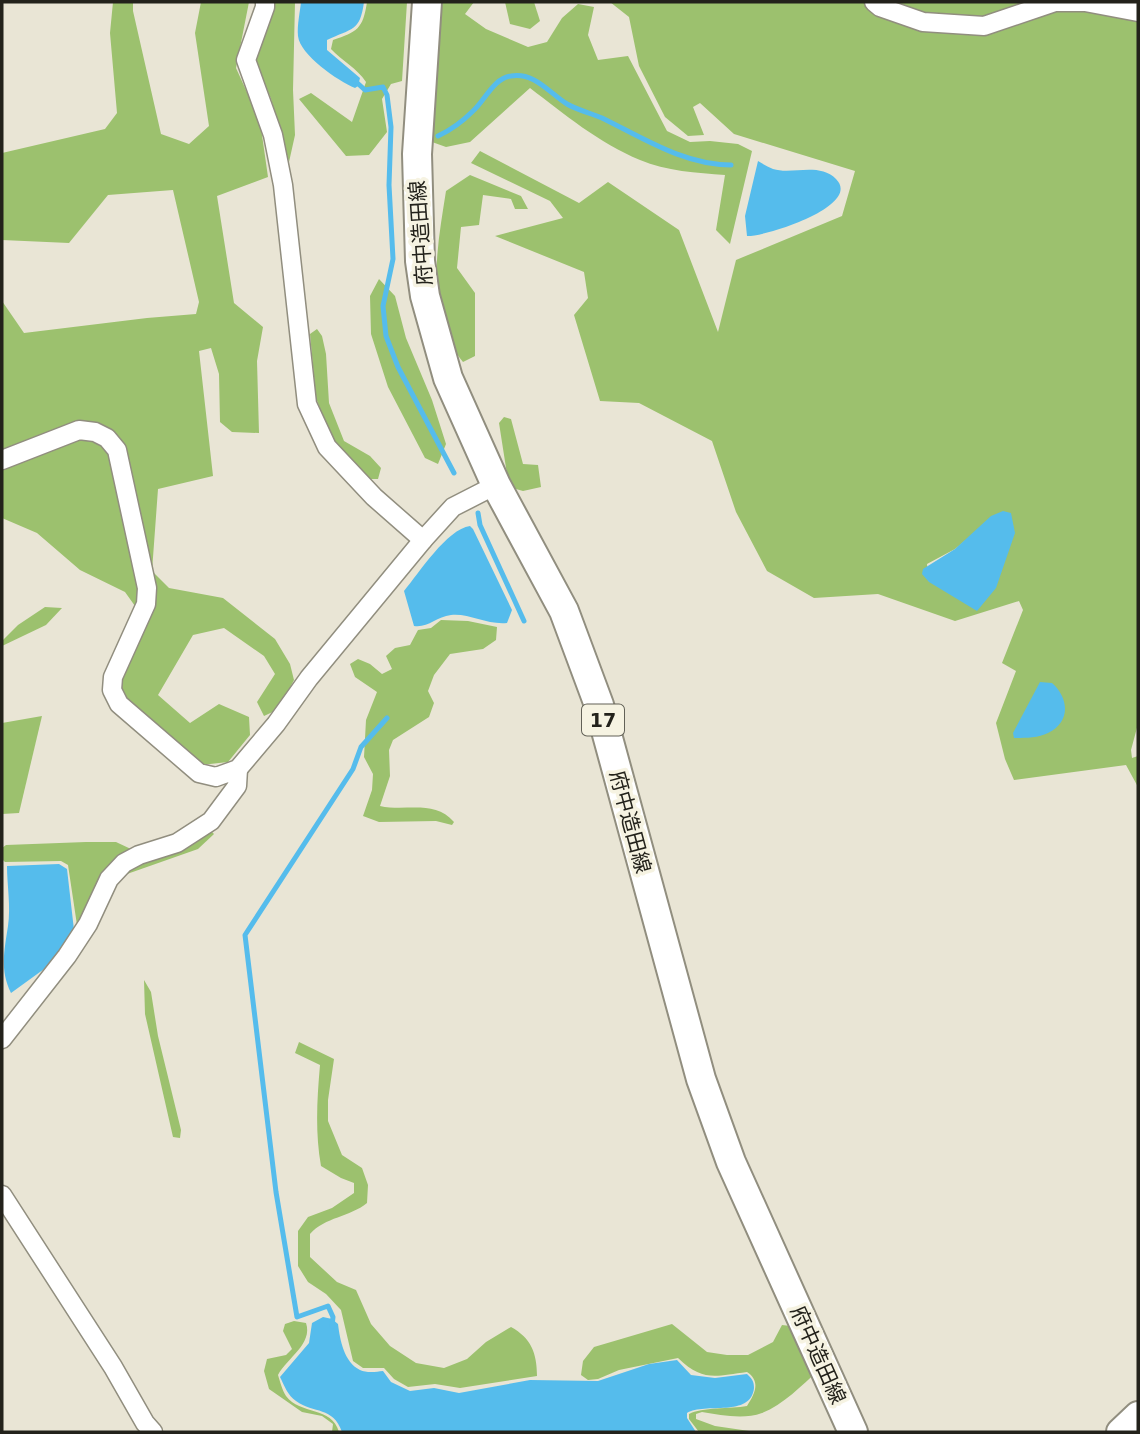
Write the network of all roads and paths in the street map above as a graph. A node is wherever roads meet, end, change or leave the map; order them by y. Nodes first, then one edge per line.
1 (265, 2) edge
2 (427, 2) edge
3 (874, 2) edge
4 (1138, 12) edge
5 (2, 460) edge
6 (496, 485) junction
7 (423, 540) junction
8 (238, 769) junction
9 (2, 1039) edge
10 (2, 1195) edge
11 (1138, 1415) edge
12 (153, 1432) edge
13 (853, 1432) edge
14 (1120, 1432) edge

1 - 7 street
2 - 6 main road, 府中造田線 / 17
3 - 4 street
5 - 8 street
6 - 7 street
6 - 13 main road, 府中造田線 / 17
7 - 8 street
8 - 9 street
10 - 12 street
11 - 14 main road

